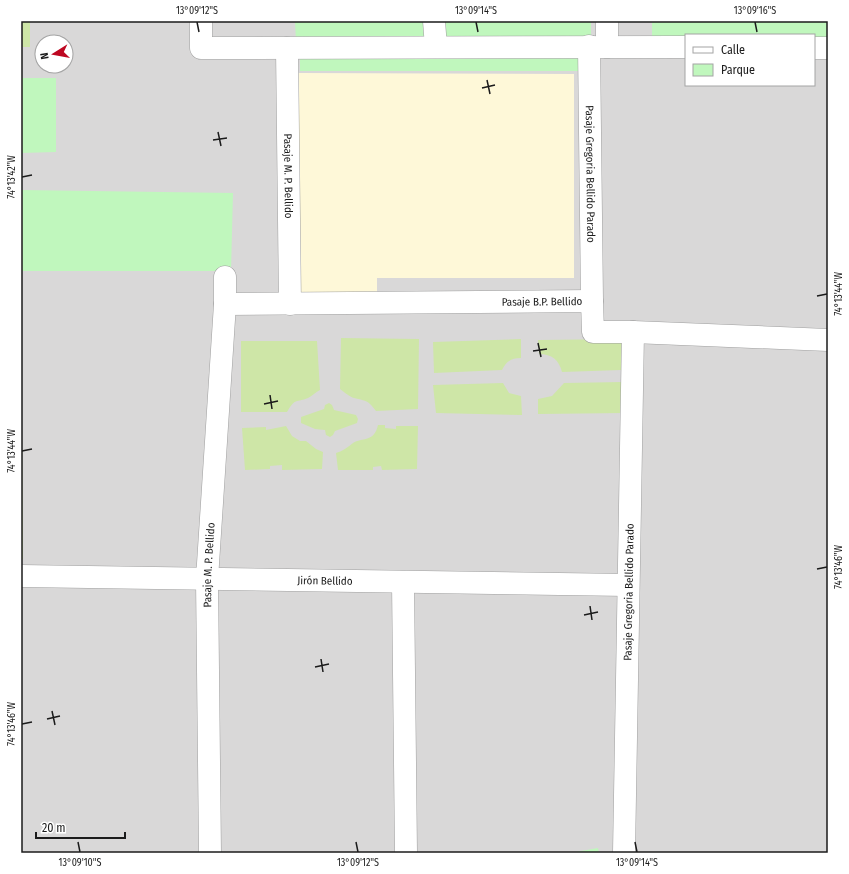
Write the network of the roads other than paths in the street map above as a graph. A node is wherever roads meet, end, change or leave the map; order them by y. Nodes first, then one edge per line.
1 (201, 21) edge
2 (434, 21) edge
3 (607, 21) edge
4 (436, 47) junction
5 (598, 47) junction
6 (685, 47) edge
7 (287, 48) junction
8 (815, 48) edge
9 (828, 48) edge
10 (225, 277) dead end
11 (592, 301) junction
12 (225, 304) junction
13 (290, 304) junction
14 (633, 332) junction
15 (828, 340) edge
16 (21, 576) edge
17 (207, 579) junction
18 (403, 582) junction
19 (628, 585) junction
20 (210, 853) edge
21 (406, 853) edge
22 (624, 853) edge

1 - 7 street
2 - 4 street
3 - 5 street, Pasaje Gregoria Bellido Parado
4 - 5 street
4 - 7 street
5 - 6 street
5 - 11 street, Pasaje Gregoria Bellido Parado
7 - 13 street, Pasaje M. P. Bellido
8 - 9 street
10 - 12 street, Pasaje M. P. Bellido
11 - 13 street, Pasaje B.P. Bellido
11 - 14 street, Pasaje B.P. Bellido
12 - 13 street, Pasaje B.P. Bellido
12 - 17 street, Pasaje M. P. Bellido
14 - 15 street, Pasaje B.P. Bellido
14 - 19 street, Pasaje Gregoria Bellido Parado
16 - 17 street, Jirón Bellido
17 - 18 street, Jirón Bellido
17 - 20 street, Pasaje M. P. Bellido
18 - 19 street, Jirón Bellido
18 - 21 street
19 - 22 street, Pasaje Gregoria Bellido Parado

